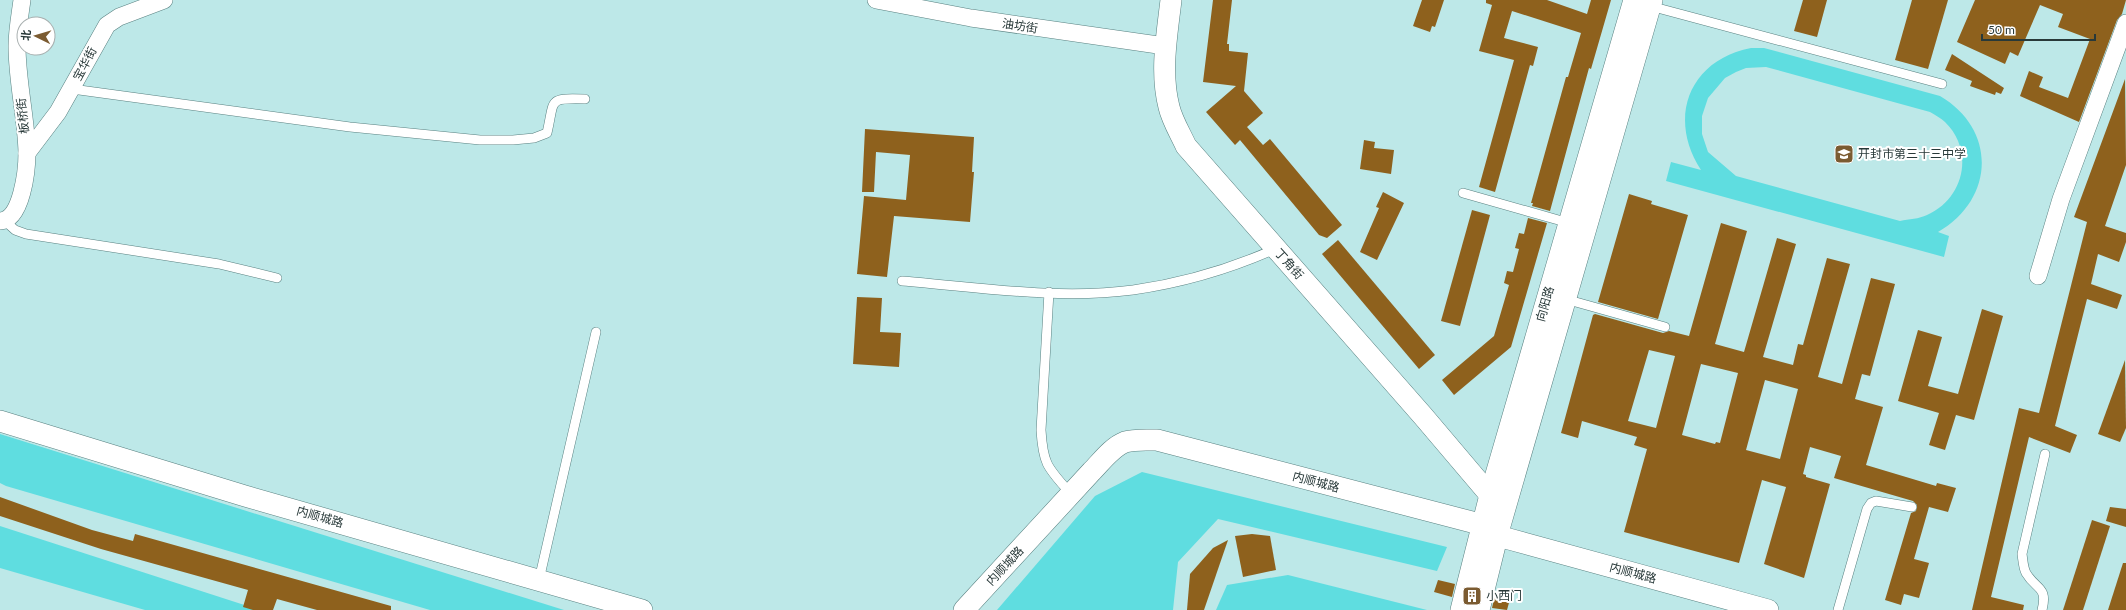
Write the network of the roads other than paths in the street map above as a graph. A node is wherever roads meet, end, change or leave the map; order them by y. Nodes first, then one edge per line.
1 (22, 0) edge
2 (164, 0) edge
3 (876, 0) edge
4 (1171, 0) edge
5 (1645, 2) edge
6 (2126, 23) edge
7 (1165, 46) junction
8 (1942, 84) dead end
9 (72, 89) junction
10 (585, 99) dead end
11 (27, 153) junction
12 (1463, 193) dead end
13 (3, 221) edge
14 (1569, 223) junction
15 (1275, 249) junction
16 (2038, 276) dead end
17 (277, 278) dead end
18 (902, 281) dead end
19 (1049, 292) junction
20 (1565, 298) junction
21 (1665, 327) dead end
22 (596, 332) dead end
23 (0, 420) edge
24 (2045, 454) dead end
25 (1071, 494) junction
26 (1490, 495) junction
27 (1912, 507) dead end
28 (1491, 534) junction
29 (539, 580) junction
30 (642, 610) edge
31 (964, 610) edge
32 (1461, 610) edge
33 (1479, 610) edge
34 (1768, 610) edge
35 (1838, 610) edge
36 (2042, 610) edge

1 - 11 street, 板桥街
2 - 9 street, 宝华街
3 - 7 street, 油坊街
4 - 7 street, 丁角街
5 - 8 lane
5 - 14 street, 向阳路
5 - 20 street, 向阳路
6 - 16 street
7 - 15 street, 丁角街
9 - 10 lane
9 - 11 street, 宝华街
11 - 13 street, 板桥街
12 - 14 lane
13 - 17 lane
14 - 26 street, 向阳路
15 - 19 lane
15 - 26 street, 丁角街
18 - 19 lane
19 - 25 lane
20 - 21 lane
20 - 28 street, 向阳路
22 - 29 lane
23 - 29 street, 内顺城路
24 - 36 lane
25 - 28 street, 内顺城路
25 - 31 street, 内顺城路
26 - 28 street, 向阳路
27 - 35 lane
28 - 32 street, 向阳路
28 - 33 street, 向阳路
28 - 34 street, 内顺城路
29 - 30 street, 内顺城路

